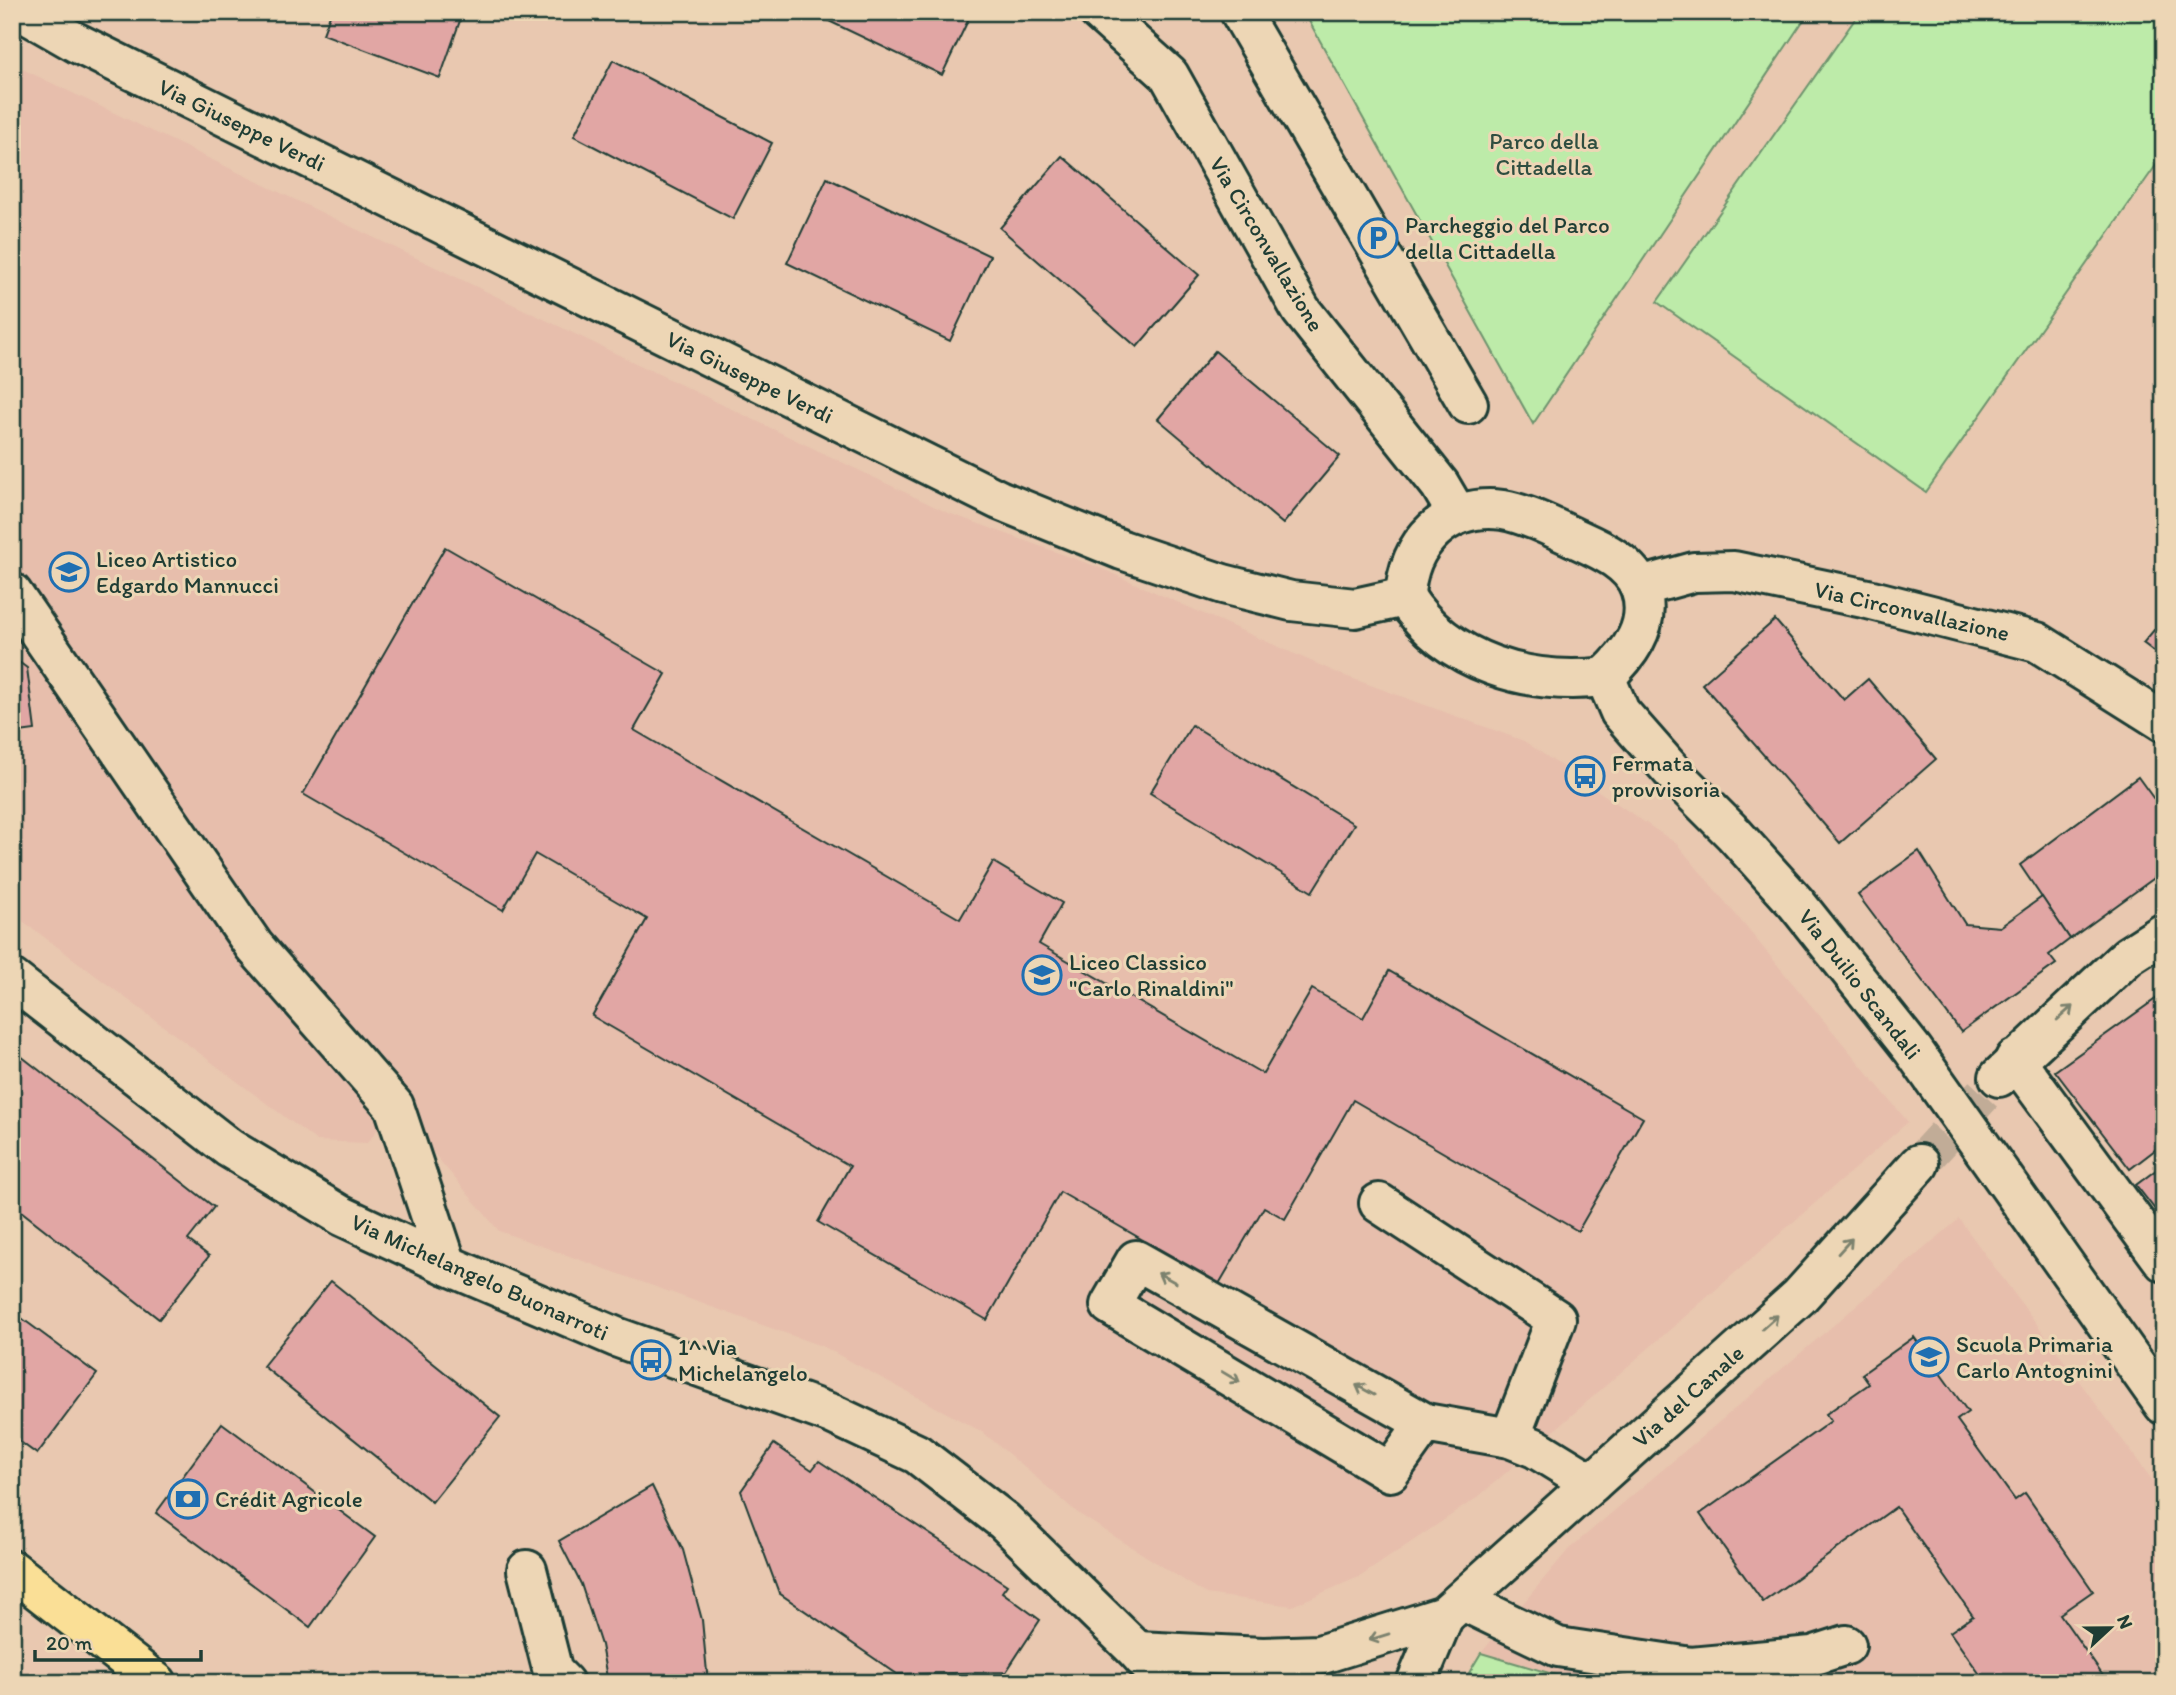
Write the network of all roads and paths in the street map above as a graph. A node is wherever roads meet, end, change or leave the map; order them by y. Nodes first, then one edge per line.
1 (23, 12) edge
2 (1098, 12) edge
3 (1240, 12) edge
4 (1468, 404) dead end
5 (1457, 514) junction
6 (1640, 587) junction
7 (12, 593) edge
8 (1405, 597) junction
9 (1605, 677) junction
10 (2164, 722) edge
11 (2164, 933) edge
12 (12, 979) edge
13 (1919, 1164) tunnel mouth
14 (1379, 1203) dead end
15 (2164, 1262) edge
16 (447, 1265) junction
17 (2164, 1405) edge
18 (1425, 1423) junction
19 (1510, 1438) junction
20 (1592, 1483) junction
21 (12, 1570) edge
22 (527, 1570) dead end
23 (1453, 1609) junction
24 (1846, 1645) dead end
25 (1137, 1651) junction
26 (157, 1683) edge
27 (564, 1683) edge
28 (1165, 1683) edge
29 (1416, 1683) edge

1 - 8 street, Via Giuseppe Verdi
2 - 5 street, Via Circonvallazione
3 - 4 street
5 - 6 street
5 - 8 street
6 - 9 street
6 - 10 street, Via Circonvallazione
7 - 16 street
8 - 9 street
9 - 17 street, Via Duilio Scandali
15 -> 11 street
12 - 16 street, Via Michelangelo Buonarroti
20 -> 13 street, Via del Canale
14 - 19 street
16 - 25 street, Via Michelangelo Buonarroti
18 -> 18 street
18 - 19 street
19 - 20 street
20 - 23 street, Via del Canale
21 - 26 main road
22 - 27 street
23 - 24 street
23 -> 25 street, Via del Canale
23 - 29 street, Via del Canale
25 - 28 street, Via Michelangelo Buonarroti

